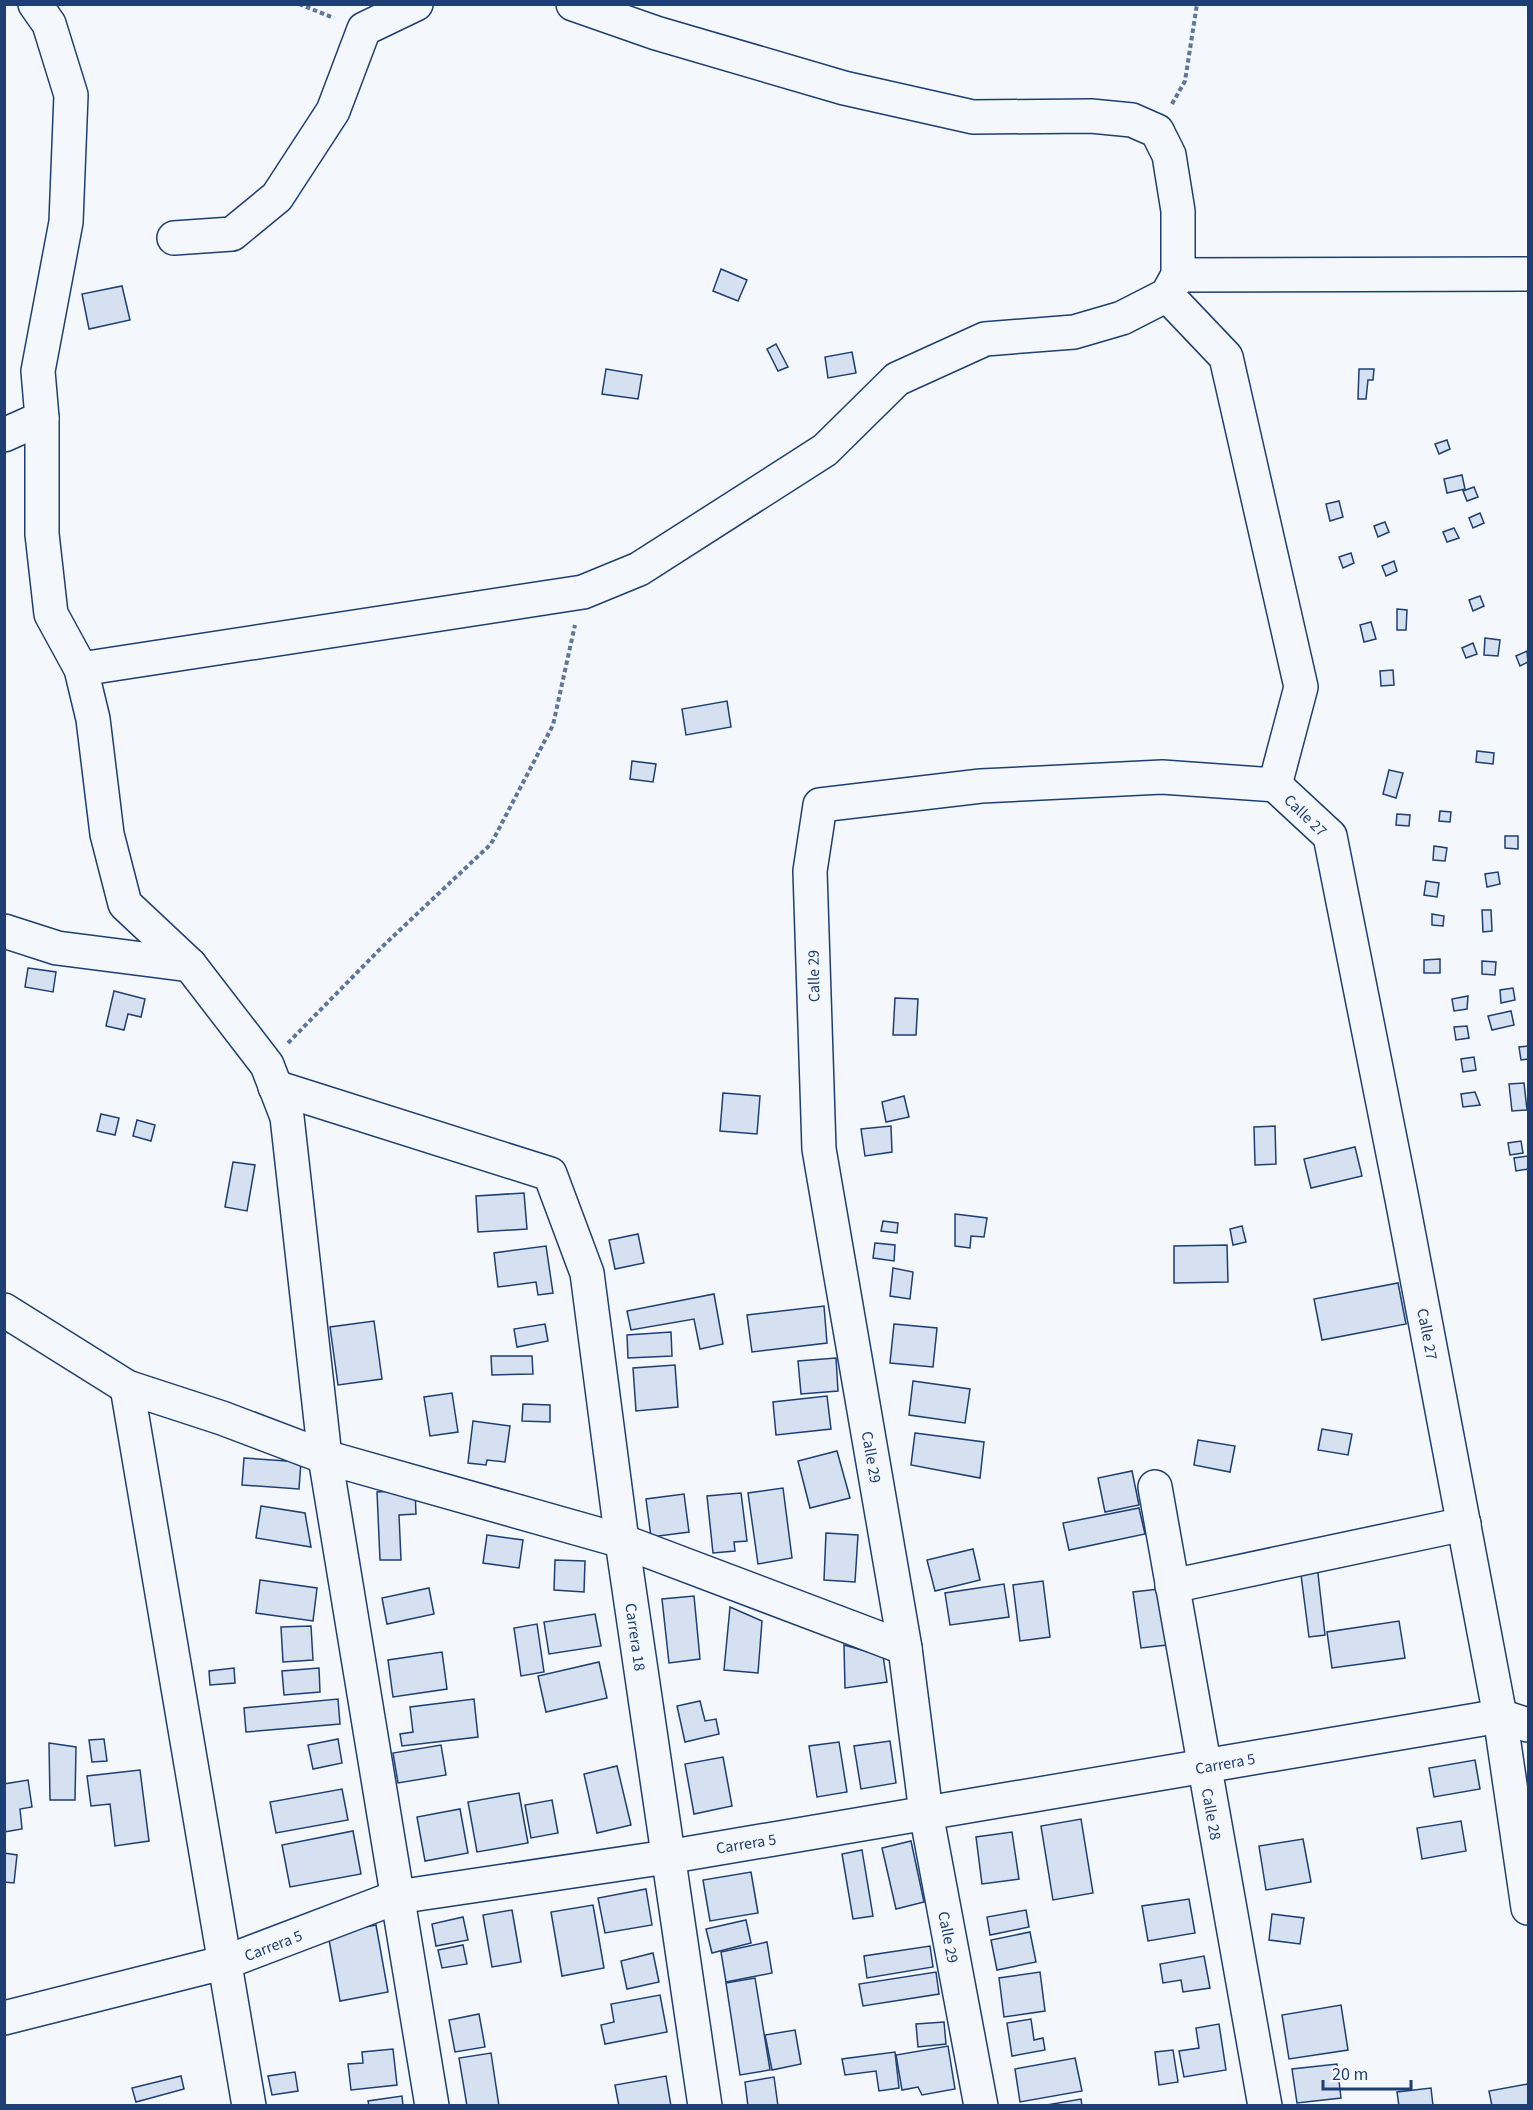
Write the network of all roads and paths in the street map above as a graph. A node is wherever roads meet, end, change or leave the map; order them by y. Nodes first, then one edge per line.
1 (35, 4) edge
2 (299, 4) edge
3 (416, 4) edge
4 (573, 4) edge
5 (1197, 4) edge
6 (363, 29) junction
7 (1157, 130) junction
8 (174, 238) dead end
9 (1528, 274) edge
10 (1172, 285) junction
11 (42, 418) junction
12 (4, 435) edge
13 (583, 592) junction
14 (81, 669) junction
15 (1275, 785) junction
16 (4, 931) edge
17 (190, 965) junction
18 (271, 1076) junction
19 (4, 1310) edge
20 (127, 1387) junction
21 (325, 1457) junction
22 (1155, 1487) dead end
23 (1464, 1524) junction
24 (622, 1541) junction
25 (1172, 1586) junction
26 (904, 1648) junction
27 (1514, 1720) edge
28 (1203, 1767) junction
29 (926, 1813) junction
30 (667, 1857) junction
31 (397, 1897) junction
32 (1528, 1908) edge
33 (226, 1962) junction
34 (4, 2018) edge
35 (249, 2106) edge
36 (432, 2106) edge
37 (705, 2106) edge
38 (981, 2106) edge
39 (1265, 2106) edge

1 - 11 street
2 - 6 path
3 - 6 street
4 - 7 street
5 - 7 path
6 - 8 street
7 - 10 street
9 - 10 street
10 - 13 street
10 - 15 street
11 - 12 street
11 - 14 street
13 - 14 street
13 - 18 path
14 - 17 street
15 - 23 street, Calle 27
15 - 26 street, Calle 29
16 - 17 street
17 - 18 street
18 - 21 street
18 - 24 street, Carrera 18
19 - 20 street
20 - 21 street
20 - 33 street
21 - 24 street
21 - 31 street
22 - 25 street, Calle 28
23 - 25 street
23 - 27 street, Calle 27
24 - 26 street
24 - 30 street, Carrera 18
25 - 28 street, Calle 28
26 - 29 street, Calle 29
27 - 28 street, Carrera 5
27 - 32 street, Calle 27
28 - 29 street, Carrera 5
28 - 39 street, Calle 28
29 - 30 street, Carrera 5
29 - 38 street, Calle 29
30 - 31 street, Carrera 5
30 - 37 street, Carrera 18
31 - 33 street, Carrera 5
31 - 36 street
33 - 34 street, Carrera 5
33 - 35 street

